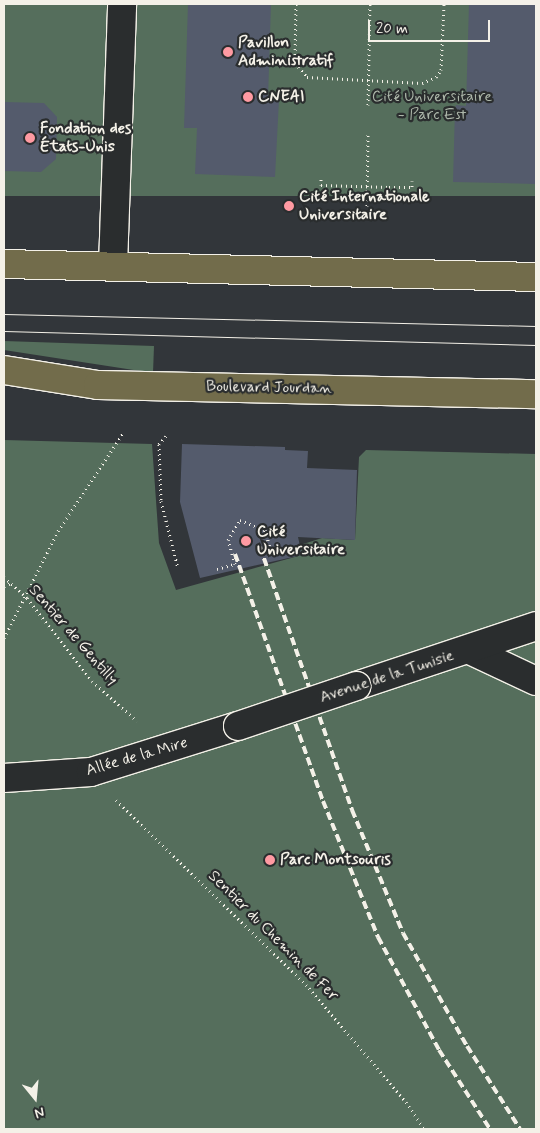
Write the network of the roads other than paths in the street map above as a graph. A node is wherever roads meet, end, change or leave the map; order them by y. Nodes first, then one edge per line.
1 (122, 4) edge
2 (4, 264) edge
3 (113, 266) junction
4 (536, 277) edge
5 (4, 370) edge
6 (536, 394) edge
7 (536, 626) edge
8 (470, 650) junction
9 (536, 681) edge
10 (238, 726) joint
11 (4, 778) edge

1 - 3 street
2 - 3 main road
3 - 4 main road
5 - 6 main road, Boulevard Jourdan
7 - 8 street, Avenue de la Tunisie
8 - 9 street
8 - 10 street, Avenue de la Tunisie, bridge
10 - 11 street, Allée de la Mire

